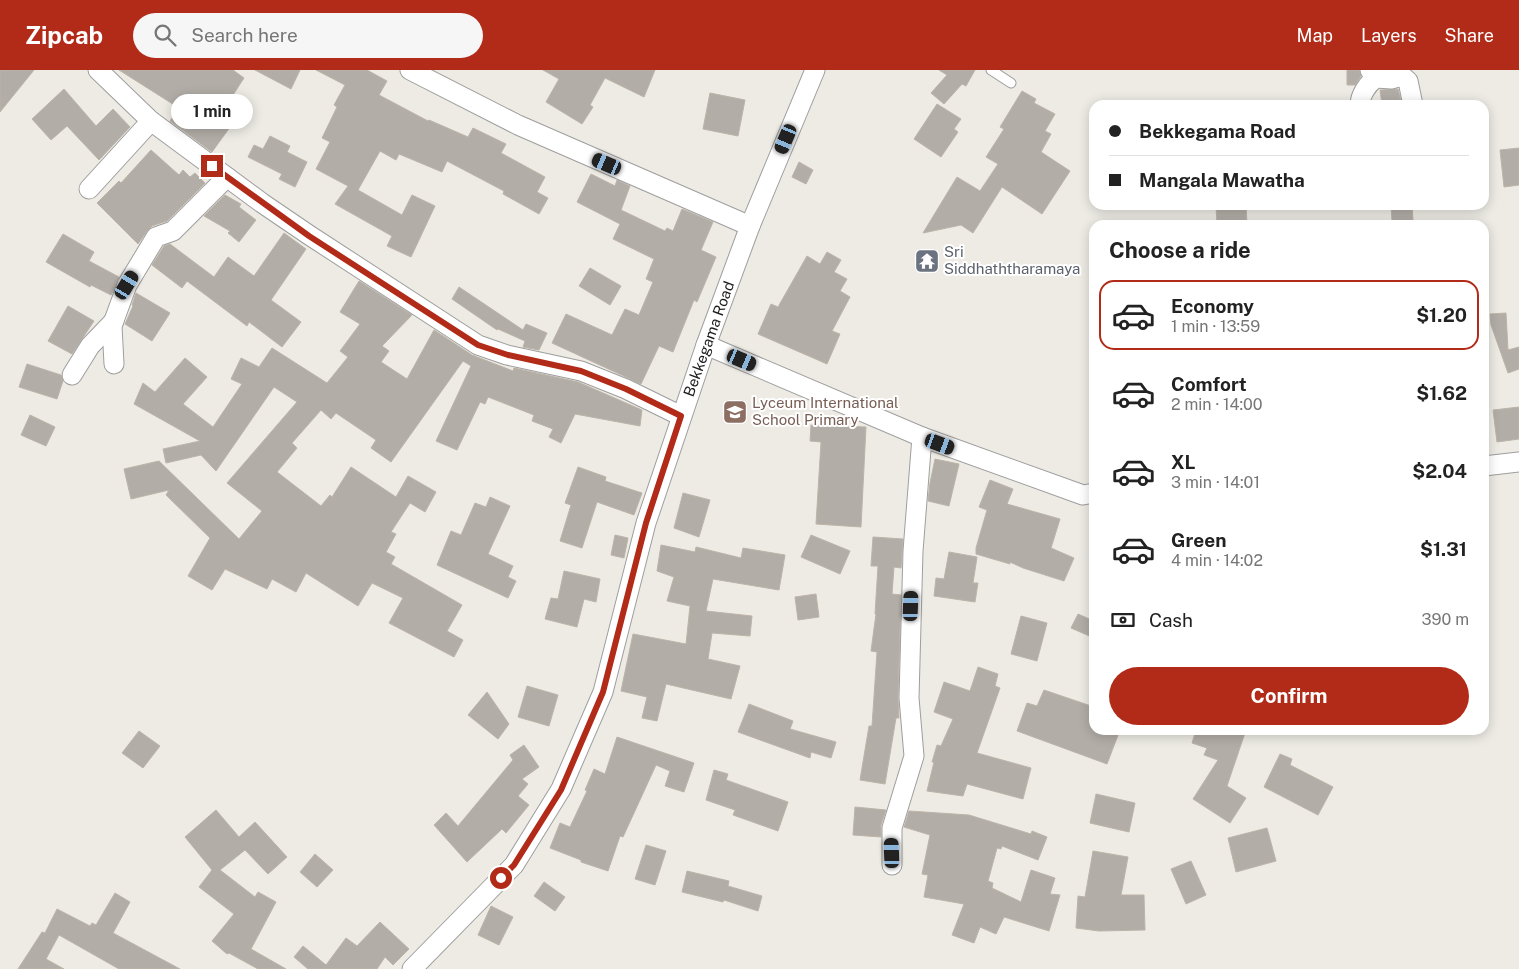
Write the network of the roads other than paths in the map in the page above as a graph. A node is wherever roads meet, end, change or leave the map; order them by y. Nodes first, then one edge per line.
1 (98, 70) edge
2 (410, 70) edge
3 (815, 70) edge
4 (991, 70) edge
5 (1373, 74) edge
6 (1011, 83) dead end
7 (1360, 100) edge
8 (1412, 100) edge
9 (151, 121) junction
10 (227, 177) junction
11 (89, 189) dead end
12 (750, 226) junction
13 (114, 321) junction
14 (706, 345) junction
15 (114, 364) dead end
16 (72, 375) dead end
17 (681, 416) junction
18 (922, 437) junction
19 (1519, 462) edge
20 (1489, 465) edge
21 (1089, 494) edge
22 (892, 865) dead end
23 (412, 969) edge

1 - 9 street
2 - 12 street
3 - 12 street, Bekkegama Road
4 - 6 lane
5 - 7 street
5 - 8 street
9 - 10 street
9 - 11 street
10 - 13 street
10 - 17 street
12 - 14 street, Bekkegama Road
13 - 15 street
13 - 16 street
14 - 17 street, Bekkegama Road
14 - 18 street
17 - 23 street, Bekkegama Road
18 - 21 street
18 - 22 street
19 - 20 street

